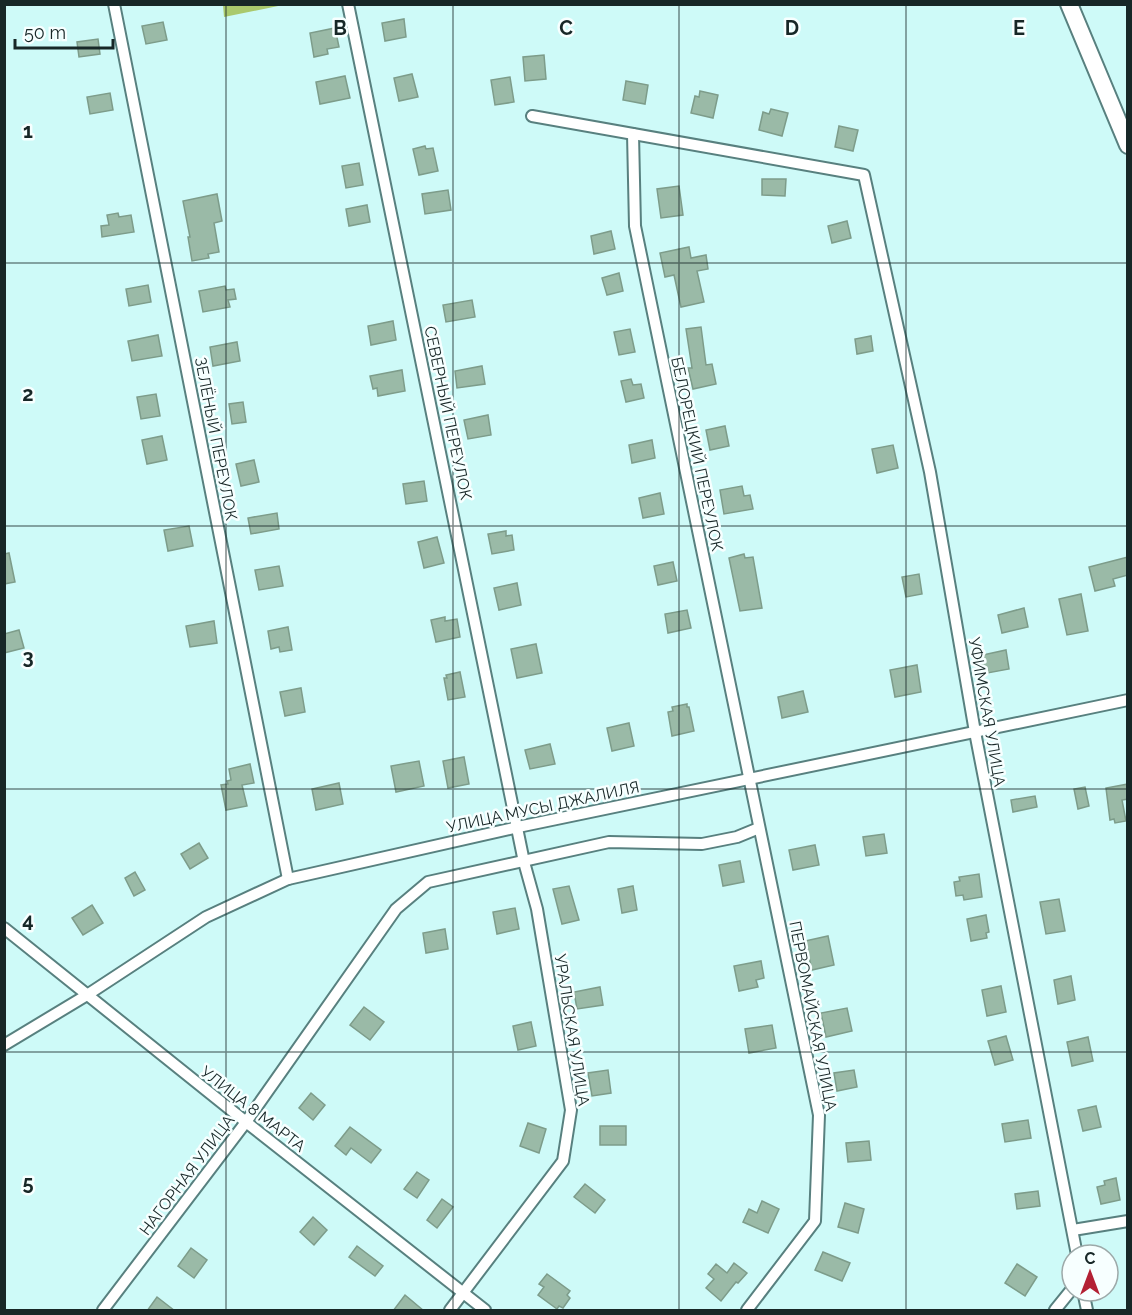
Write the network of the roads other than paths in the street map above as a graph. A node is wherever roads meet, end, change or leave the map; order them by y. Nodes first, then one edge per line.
1 (114, 4) edge
2 (348, 4) edge
3 (1070, 4) edge
4 (532, 116) dead end
5 (633, 134) junction
6 (1128, 145) edge
7 (1128, 700) edge
8 (975, 732) junction
9 (749, 779) junction
10 (518, 827) junction
11 (759, 828) junction
12 (524, 862) junction
13 (288, 879) junction
14 (4, 928) edge
15 (87, 995) junction
16 (4, 1045) edge
17 (246, 1122) junction
18 (1128, 1221) edge
19 (1073, 1230) junction
20 (1075, 1243) edge
21 (464, 1293) junction
22 (104, 1311) edge
23 (450, 1311) edge
24 (485, 1311) edge
25 (747, 1311) edge

1 - 13 street, ЗЕЛЁНЫЙ ПЕРЕУЛОК
2 - 10 street, СЕВЕРНЫЙ ПЕРЕУЛОК
3 - 6 main road
4 - 5 street
5 - 8 street, УФИМСКАЯ УЛИЦА
5 - 9 street, БЕЛОРЕЦКИЙ ПЕРЕУЛОК
7 - 8 street, УЛИЦА МУСЫ ДЖАЛИЛЯ
8 - 9 street, УЛИЦА МУСЫ ДЖАЛИЛЯ
8 - 19 street, УФИМСКАЯ УЛИЦА
9 - 10 street, УЛИЦА МУСЫ ДЖАЛИЛЯ
9 - 11 street, ПЕРВОМАЙСКАЯ УЛИЦА
10 - 12 street, УРАЛЬСКАЯ УЛИЦА
10 - 13 street, УЛИЦА МУСЫ ДЖАЛИЛЯ
11 - 12 street, НАГОРНАЯ УЛИЦА
11 - 25 street, ПЕРВОМАЙСКАЯ УЛИЦА
12 - 17 street, НАГОРНАЯ УЛИЦА
12 - 21 street, УРАЛЬСКАЯ УЛИЦА
13 - 15 street, УЛИЦА МУСЫ ДЖАЛИЛЯ
14 - 15 street, УЛИЦА 8 МАРТА
15 - 16 street, УЛИЦА МУСЫ ДЖАЛИЛЯ
15 - 17 street, УЛИЦА 8 МАРТА
17 - 21 street, УЛИЦА 8 МАРТА
17 - 22 street, НАГОРНАЯ УЛИЦА
18 - 19 street
19 - 20 street, УФИМСКАЯ УЛИЦА
21 - 23 street, УРАЛЬСКАЯ УЛИЦА
21 - 24 street, УЛИЦА 8 МАРТА

